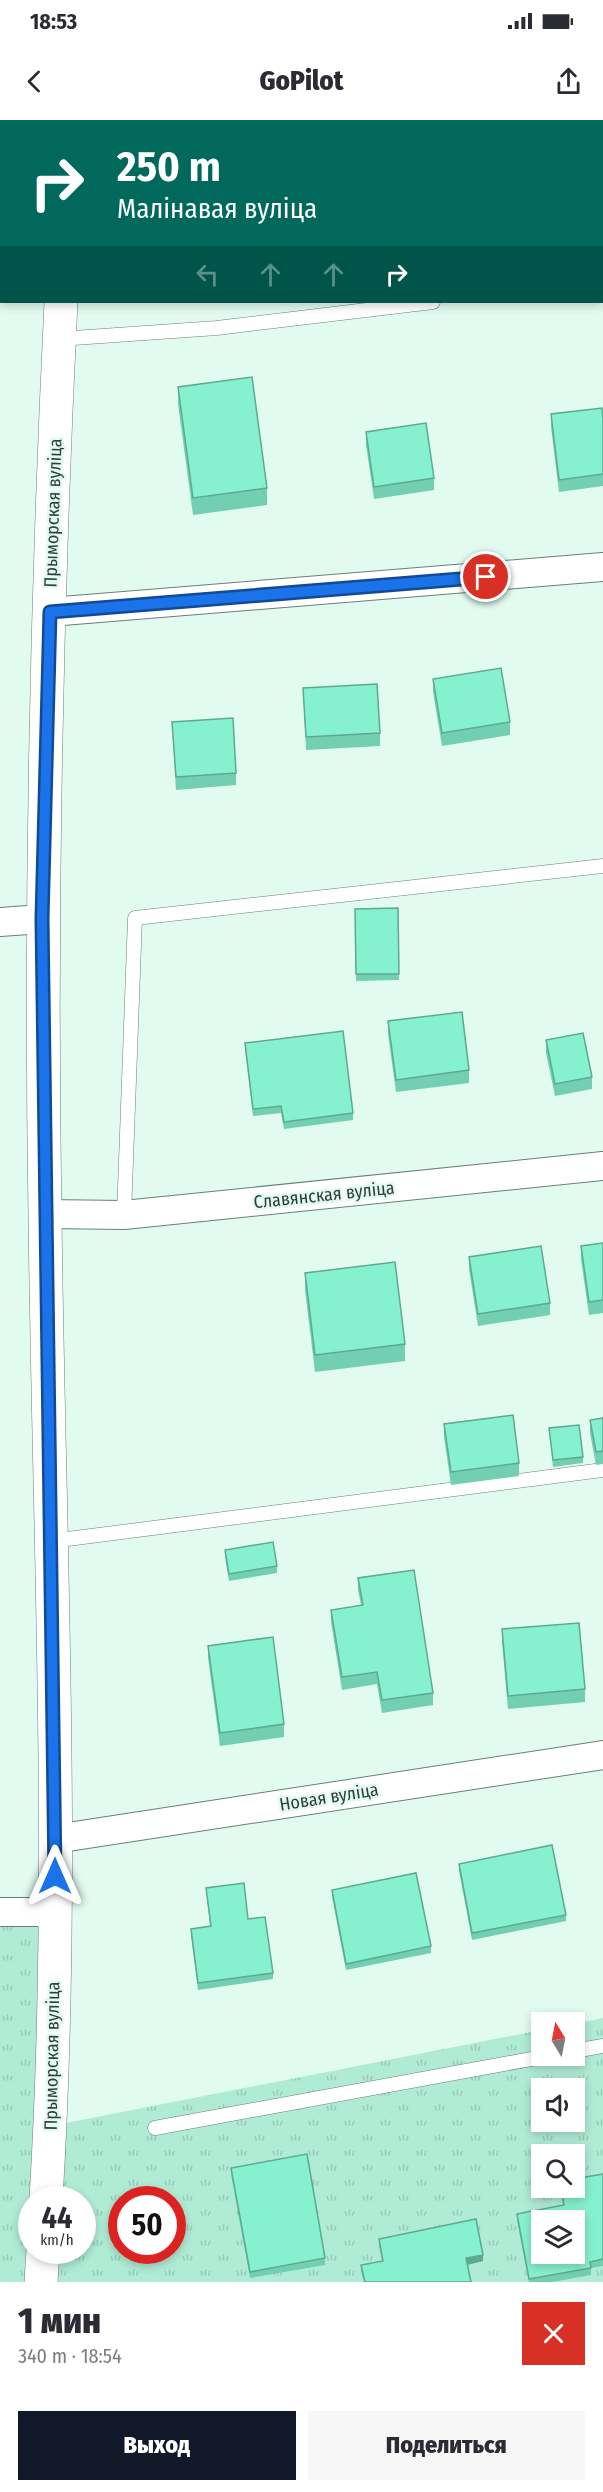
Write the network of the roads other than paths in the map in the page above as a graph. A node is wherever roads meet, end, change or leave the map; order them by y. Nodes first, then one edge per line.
1 (61, 303) edge
2 (425, 303) edge
3 (59, 339) junction
4 (603, 567) edge
5 (50, 612) junction
6 (603, 866) edge
7 (42, 919) junction
8 (0, 922) edge
9 (603, 1166) edge
10 (45, 1214) junction
11 (124, 1215) junction
12 (603, 1470) edge
13 (50, 1542) junction
14 (603, 1755) edge
15 (55, 1839) junction
16 (0, 1912) edge
17 (55, 1912) junction
18 (603, 2046) edge
19 (585, 2049) edge
20 (531, 2059) edge
21 (155, 2128) dead end
22 (47, 2186) edge
23 (42, 2264) edge
24 (41, 2282) edge

1 - 3 main road, Прыморская вуліца
2 - 3 lane
3 - 5 main road, Прыморская вуліца
4 - 5 street
5 - 7 main road, Прыморская вуліца
6 - 11 lane
7 - 8 street
7 - 10 main road, Прыморская вуліца
9 - 11 street, Славянская вуліца
10 - 11 street, Славянская вуліца
10 - 13 main road, Прыморская вуліца
12 - 13 lane
13 - 15 main road, Прыморская вуліца
14 - 15 street, Новая вуліца
15 - 17 main road, Прыморская вуліца
16 - 17 street
17 - 22 main road, Прыморская вуліца
18 - 19 lane
20 - 21 lane
23 - 24 main road

